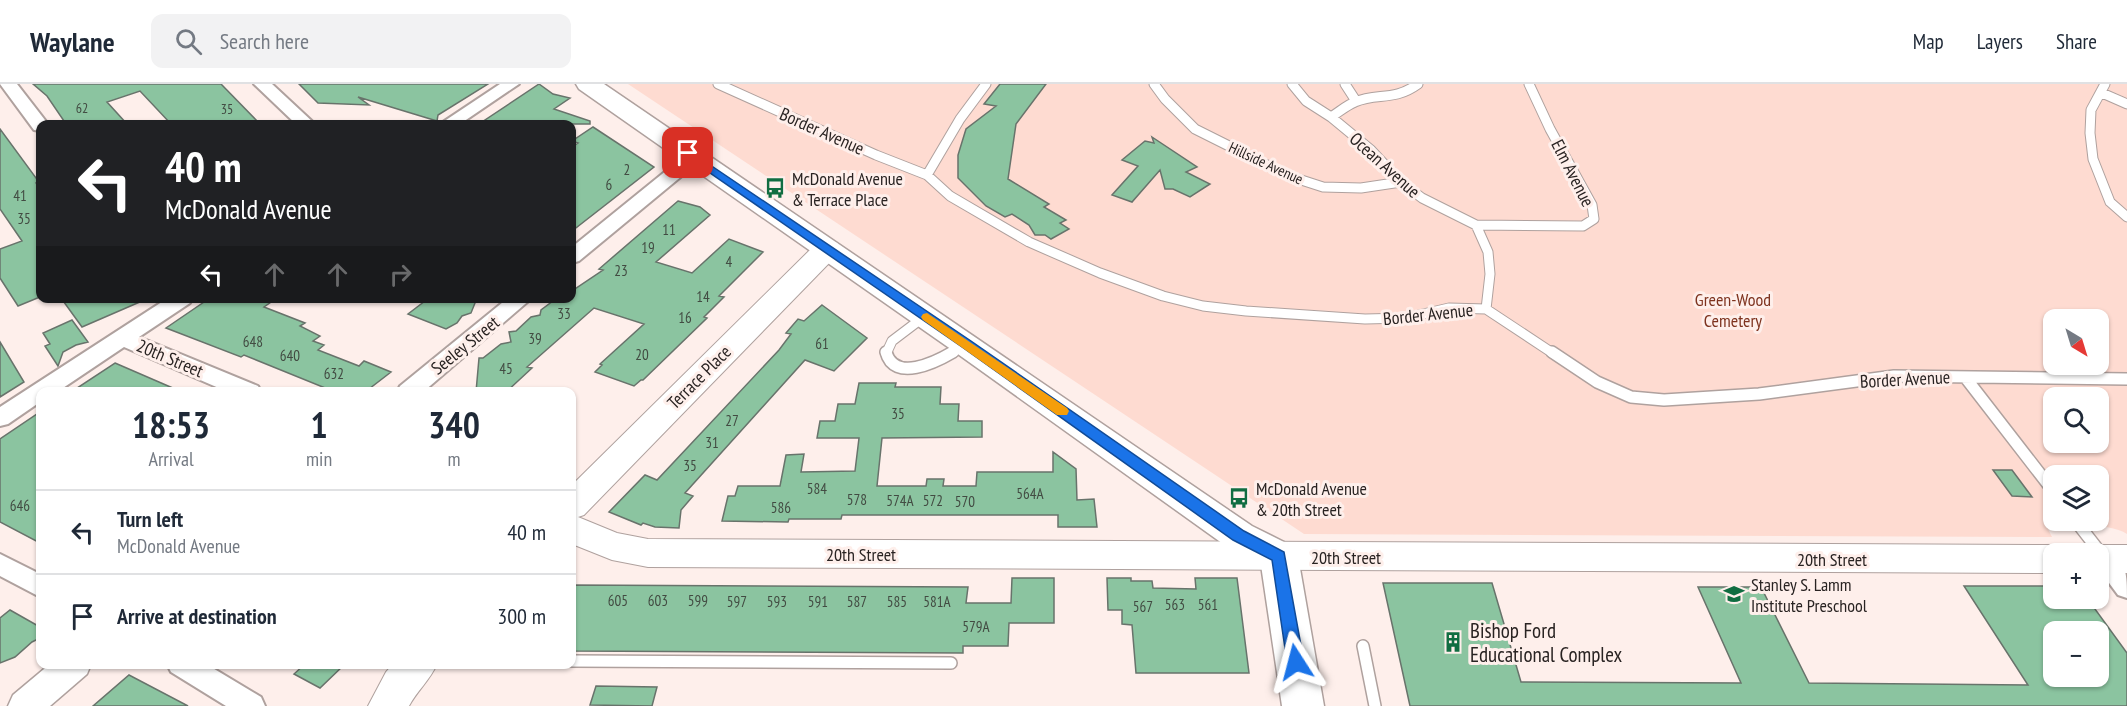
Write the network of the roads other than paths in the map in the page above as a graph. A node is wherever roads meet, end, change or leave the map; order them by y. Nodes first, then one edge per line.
1 (8, 84) edge
2 (262, 84) edge
3 (511, 84) edge
4 (588, 84) edge
5 (718, 84) edge
6 (986, 84) edge
7 (1154, 84) edge
8 (1292, 84) edge
9 (1345, 84) edge
10 (1418, 84) edge
11 (1529, 84) edge
12 (2106, 84) edge
13 (2102, 93) junction
14 (1356, 101) junction
15 (2127, 104) edge
16 (1331, 117) junction
17 (302, 120) edge
18 (455, 120) edge
19 (36, 121) edge
20 (694, 157) junction
21 (927, 175) junction
22 (1401, 182) junction
23 (2126, 216) edge
24 (1476, 225) junction
25 (827, 249) junction
26 (576, 255) edge
27 (174, 303) edge
28 (516, 303) edge
29 (1486, 309) junction
30 (925, 316) junction
31 (123, 338) junction
32 (966, 344) junction
33 (1965, 377) junction
34 (2127, 379) edge
35 (48, 387) edge
36 (238, 387) edge
37 (414, 387) edge
38 (36, 395) edge
39 (0, 418) edge
40 (2043, 478) edge
41 (576, 502) edge
42 (576, 531) edge
43 (2086, 531) edge
44 (1279, 557) junction
45 (2043, 559) edge
46 (2110, 559) edge
47 (0, 564) edge
48 (36, 584) edge
49 (2127, 587) edge
50 (1363, 646) dead end
51 (576, 661) edge
52 (951, 663) dead end
53 (69, 669) edge
54 (189, 669) edge
55 (402, 685) edge
56 (24, 706) edge
57 (251, 706) edge
58 (363, 706) edge
59 (1303, 706) edge
60 (1375, 706) edge

1 - 19 street
2 - 17 street
3 - 18 street
4 - 20 main road
5 - 21 lane, Border Avenue
6 - 21 lane
7 - 22 lane, Hillside Avenue
8 - 16 lane, Ocean Avenue
9 - 14 lane
10 - 14 lane
11 - 24 lane, Elm Avenue
12 - 13 lane
13 - 15 lane
13 - 23 lane
14 - 16 lane
16 - 22 lane, Ocean Avenue
20 - 25 main road
20 - 26 street
21 - 29 lane, Border Avenue
22 - 24 lane, Ocean Avenue
24 - 29 lane
25 - 30 main road
25 - 41 main road, Terrace Place
27 - 31 street
28 - 37 street, Seeley Street
29 - 33 lane, Border Avenue
30 - 32 main road
30 - 32 lane
31 - 35 street
31 - 36 street, 20th Street
32 - 44 main road
33 - 34 lane, Border Avenue
33 - 40 lane
38 - 39 street
42 - 44 main road, 20th Street
43 - 46 lane
44 - 45 main road, 20th Street
44 - 59 main road
46 - 49 street
47 - 48 street
50 - 60 lane
51 - 52 lane
53 - 56 street
54 - 57 street
55 - 58 main road

